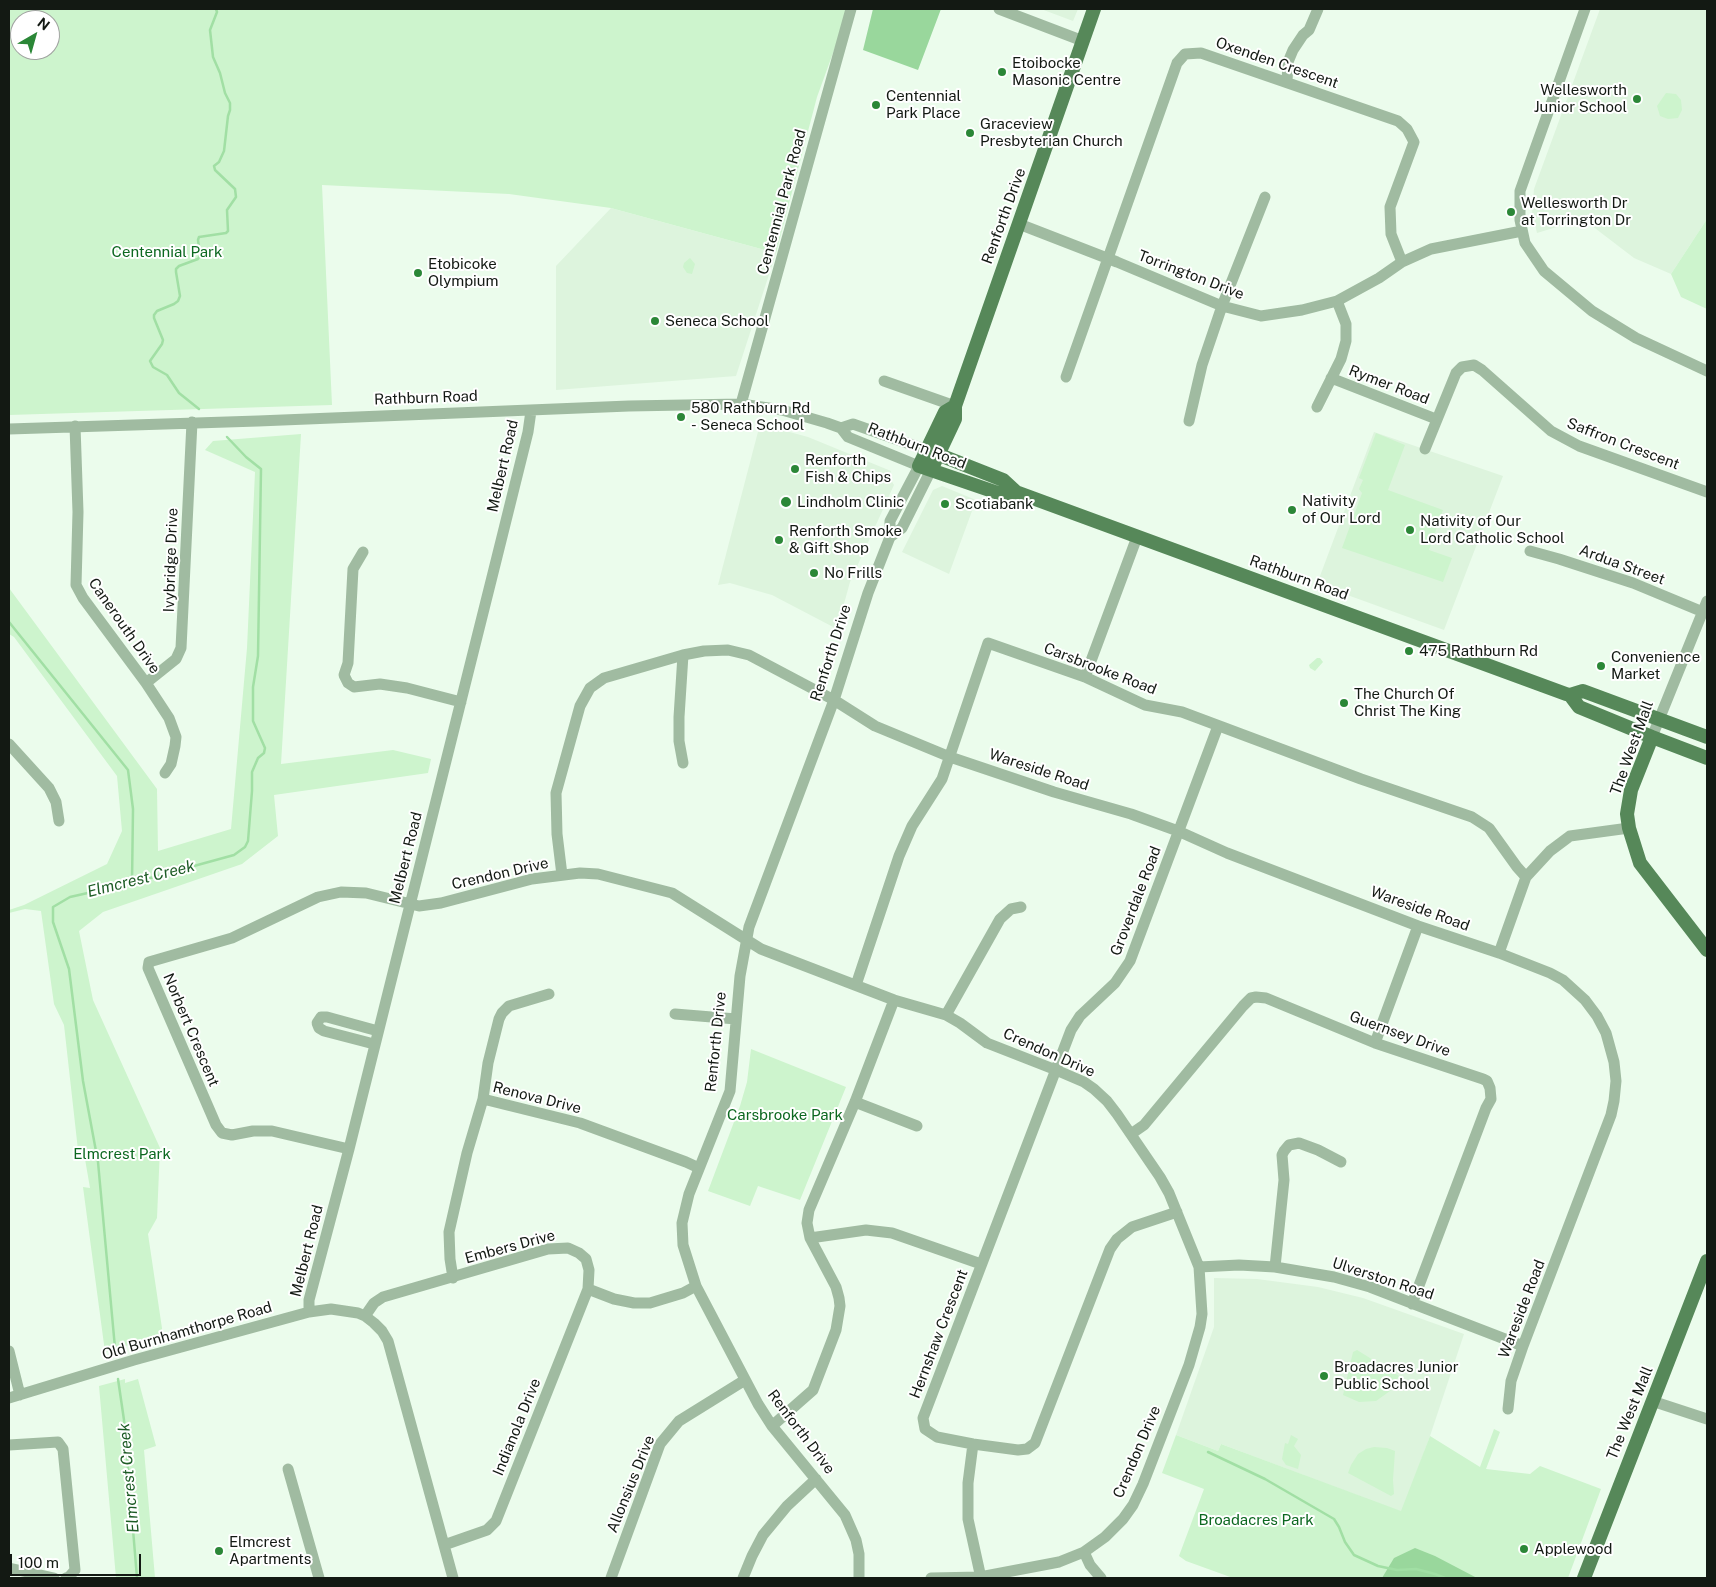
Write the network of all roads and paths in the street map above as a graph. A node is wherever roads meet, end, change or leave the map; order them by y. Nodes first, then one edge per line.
1 (851, 9) edge
2 (999, 9) edge
3 (1094, 9) edge
4 (1318, 9) edge
5 (1586, 9) edge
6 (1083, 41) junction
7 (1287, 82) junction
8 (1266, 197) dead end
9 (1019, 224) junction
10 (1522, 231) junction
11 (1108, 258) junction
12 (1402, 262) junction
13 (1337, 301) junction
14 (1222, 306) junction
15 (1707, 371) edge
16 (1066, 377) dead end
17 (1331, 378) junction
18 (884, 381) dead end
19 (742, 404) junction
20 (955, 406) junction
21 (1317, 408) dead end
22 (531, 411) junction
23 (1436, 419) junction
24 (1189, 421) dead end
25 (192, 422) junction
26 (74, 426) junction
27 (9, 428) edge
28 (841, 428) junction
29 (1425, 448) dead end
30 (933, 453) junction
31 (925, 468) junction
32 (1016, 492) junction
33 (1707, 492) edge
34 (1137, 537) junction
35 (1530, 551) dead end
36 (363, 552) dead end
37 (1705, 606) edge
38 (683, 655) junction
39 (1085, 677) junction
40 (146, 682) junction
41 (1570, 695) junction
42 (834, 700) junction
43 (461, 702) junction
44 (1659, 720) junction
45 (1218, 726) junction
46 (1652, 737) junction
47 (1707, 737) edge
48 (9, 744) edge
49 (950, 757) junction
50 (1707, 758) edge
51 (683, 763) dead end
52 (165, 773) dead end
53 (59, 821) dead end
54 (1629, 828) junction
55 (1178, 831) junction
56 (562, 875) junction
57 (1526, 876) junction
58 (410, 903) junction
59 (1021, 907) dead end
60 (1418, 926) junction
61 (747, 941) junction
62 (1707, 950) edge
63 (1499, 953) junction
64 (856, 985) junction
65 (550, 994) dead end
66 (894, 1000) junction
67 (675, 1014) dead end
68 (946, 1015) junction
69 (736, 1019) junction
70 (378, 1031) junction
71 (1375, 1043) junction
72 (374, 1044) junction
73 (1056, 1070) junction
74 (483, 1099) junction
75 (855, 1102) junction
76 (916, 1126) dead end
77 (1131, 1134) junction
78 (349, 1149) junction
79 (1341, 1162) dead end
80 (699, 1168) junction
81 (1177, 1212) junction
82 (810, 1238) junction
83 (1707, 1261) edge
84 (981, 1264) junction
85 (1275, 1266) junction
86 (1199, 1267) junction
87 (453, 1278) junction
88 (696, 1286) junction
89 (588, 1289) junction
90 (1412, 1304) junction
91 (309, 1312) junction
92 (365, 1316) junction
93 (1523, 1346) junction
94 (9, 1351) edge
95 (745, 1380) junction
96 (14, 1397) edge
97 (1652, 1401) junction
98 (1508, 1409) dead end
99 (1707, 1419) edge
100 (772, 1426) junction
101 (973, 1444) junction
102 (9, 1445) edge
103 (288, 1470) dead end
104 (816, 1479) junction
105 (444, 1545) junction
106 (1084, 1552) junction
107 (9, 1568) edge
108 (981, 1577) edge
109 (54, 1578) edge
110 (66, 1578) edge
111 (320, 1578) edge
112 (453, 1578) edge
113 (611, 1578) edge
114 (743, 1578) edge
115 (859, 1578) edge
116 (931, 1578) edge
117 (1101, 1578) edge
118 (1584, 1578) edge

1 - 19 street, Centennial Park Road
2 - 6 street
3 - 6 main road, Renforth Drive
4 - 7 street
5 - 10 street
6 - 9 main road, Renforth Drive
7 - 11 street, Oxenden Crescent
7 - 12 street, Oxenden Crescent
8 - 14 street
9 - 11 street, Torrington Drive
9 - 20 main road, Renforth Drive
10 - 12 street, Torrington Drive
10 - 15 street
11 - 14 street, Torrington Drive
11 - 16 street, Oxenden Crescent
12 - 13 street, Torrington Drive
13 - 14 street, Torrington Drive
13 - 17 street
14 - 24 street
17 - 21 street
17 - 23 street, Rymer Road
18 - 20 street
19 - 22 street, Rathburn Road
19 - 28 street, Rathburn Road
20 - 30 main road, Renforth Drive
22 - 25 street, Rathburn Road
22 - 43 street, Melbert Road
23 - 29 street, Saffron Crescent
23 - 33 street, Saffron Crescent
25 - 26 street, Rathburn Road
25 - 40 street, Ivybridge Drive
26 - 27 street, Rathburn Road
26 - 40 street, Canerouth Drive
28 - 30 street, Rathburn Road
28 - 31 street, Rathburn Road
30 - 31 main road, Renforth Drive
30 - 32 main road, Rathburn Road
31 - 32 main road, Rathburn Road
31 - 42 street, Renforth Drive
32 - 34 main road, Rathburn Road
34 - 39 street
34 - 41 main road, Rathburn Road
35 - 37 street, Ardua Street
36 - 43 street
37 - 44 street, The West Mall
38 - 42 street, Wareside Road
38 - 51 street
38 - 56 street, Wareside Road
39 - 45 street, Carsbrooke Road
39 - 49 street, Carsbrooke Road
40 - 52 street, Canerouth Drive
41 - 44 main road, Rathburn Road
41 - 46 main road, Rathburn Road
42 - 49 street, Wareside Road
42 - 61 street, Renforth Drive
43 - 58 street, Melbert Road
44 - 46 street, The West Mall
44 - 47 main road, Rathburn Road
45 - 55 street, Groverdale Road
45 - 57 street, Carsbrooke Road
46 - 50 main road, Rathburn Road
46 - 54 main road, The West Mall
48 - 53 street
49 - 55 street, Wareside Road
49 - 64 street, Carsbrooke Road
54 - 57 street
54 - 62 main road, The West Mall
55 - 60 street, Wareside Road
55 - 73 street, Groverdale Road
56 - 58 street, Crendon Drive
56 - 61 street, Crendon Drive
57 - 63 street
58 - 70 street, Melbert Road
58 - 78 street, Norbert Crescent
59 - 68 street
60 - 63 street, Wareside Road
60 - 71 street
61 - 64 street, Crendon Drive
61 - 69 street, Renforth Drive
63 - 93 street, Wareside Road
64 - 66 street, Crendon Drive
65 - 74 street
66 - 68 street, Crendon Drive
66 - 75 street
67 - 69 street
68 - 73 street, Crendon Drive
69 - 80 street, Renforth Drive
70 - 72 street, Melbert Road
70 - 72 street
71 - 77 street, Guernsey Drive
71 - 90 street, Guernsey Drive
72 - 78 street, Melbert Road
73 - 77 street, Crendon Drive
73 - 84 street, Hernshaw Crescent
74 - 80 street, Renova Drive
74 - 87 street, Renova Drive
75 - 76 street
75 - 82 street
77 - 81 street, Crendon Drive
78 - 91 street, Melbert Road
79 - 85 street
80 - 88 street, Renforth Drive
81 - 86 street, Crendon Drive
81 - 101 street, Hernshaw Crescent
82 - 84 street
82 - 100 street
83 - 97 main road, The West Mall
84 - 101 street, Hernshaw Crescent
85 - 86 street, Ulverston Road
85 - 90 street, Ulverston Road
86 - 106 street, Crendon Drive
87 - 89 street, Embers Drive
87 - 92 street, Embers Drive
88 - 89 street
88 - 95 street, Renforth Drive
89 - 105 street, Indianola Drive
90 - 93 street, Ulverston Road
91 - 92 street, Old Burnhamthorpe Road
91 - 96 street, Old Burnhamthorpe Road
92 - 105 street, Old Burnhamthorpe Road
93 - 98 street, Wareside Road
94 - 96 street
95 - 100 street, Renforth Drive
95 - 113 street, Allonsius Drive
97 - 99 street
97 - 118 main road, The West Mall
100 - 104 street, Renforth Drive
101 - 108 street
102 - 110 street
103 - 111 street
104 - 114 street
104 - 115 street, Renforth Drive
105 - 112 street, Old Burnhamthorpe Road
106 - 108 street, Crendon Drive
106 - 117 street
107 - 109 street
108 - 116 street, Crendon Drive

